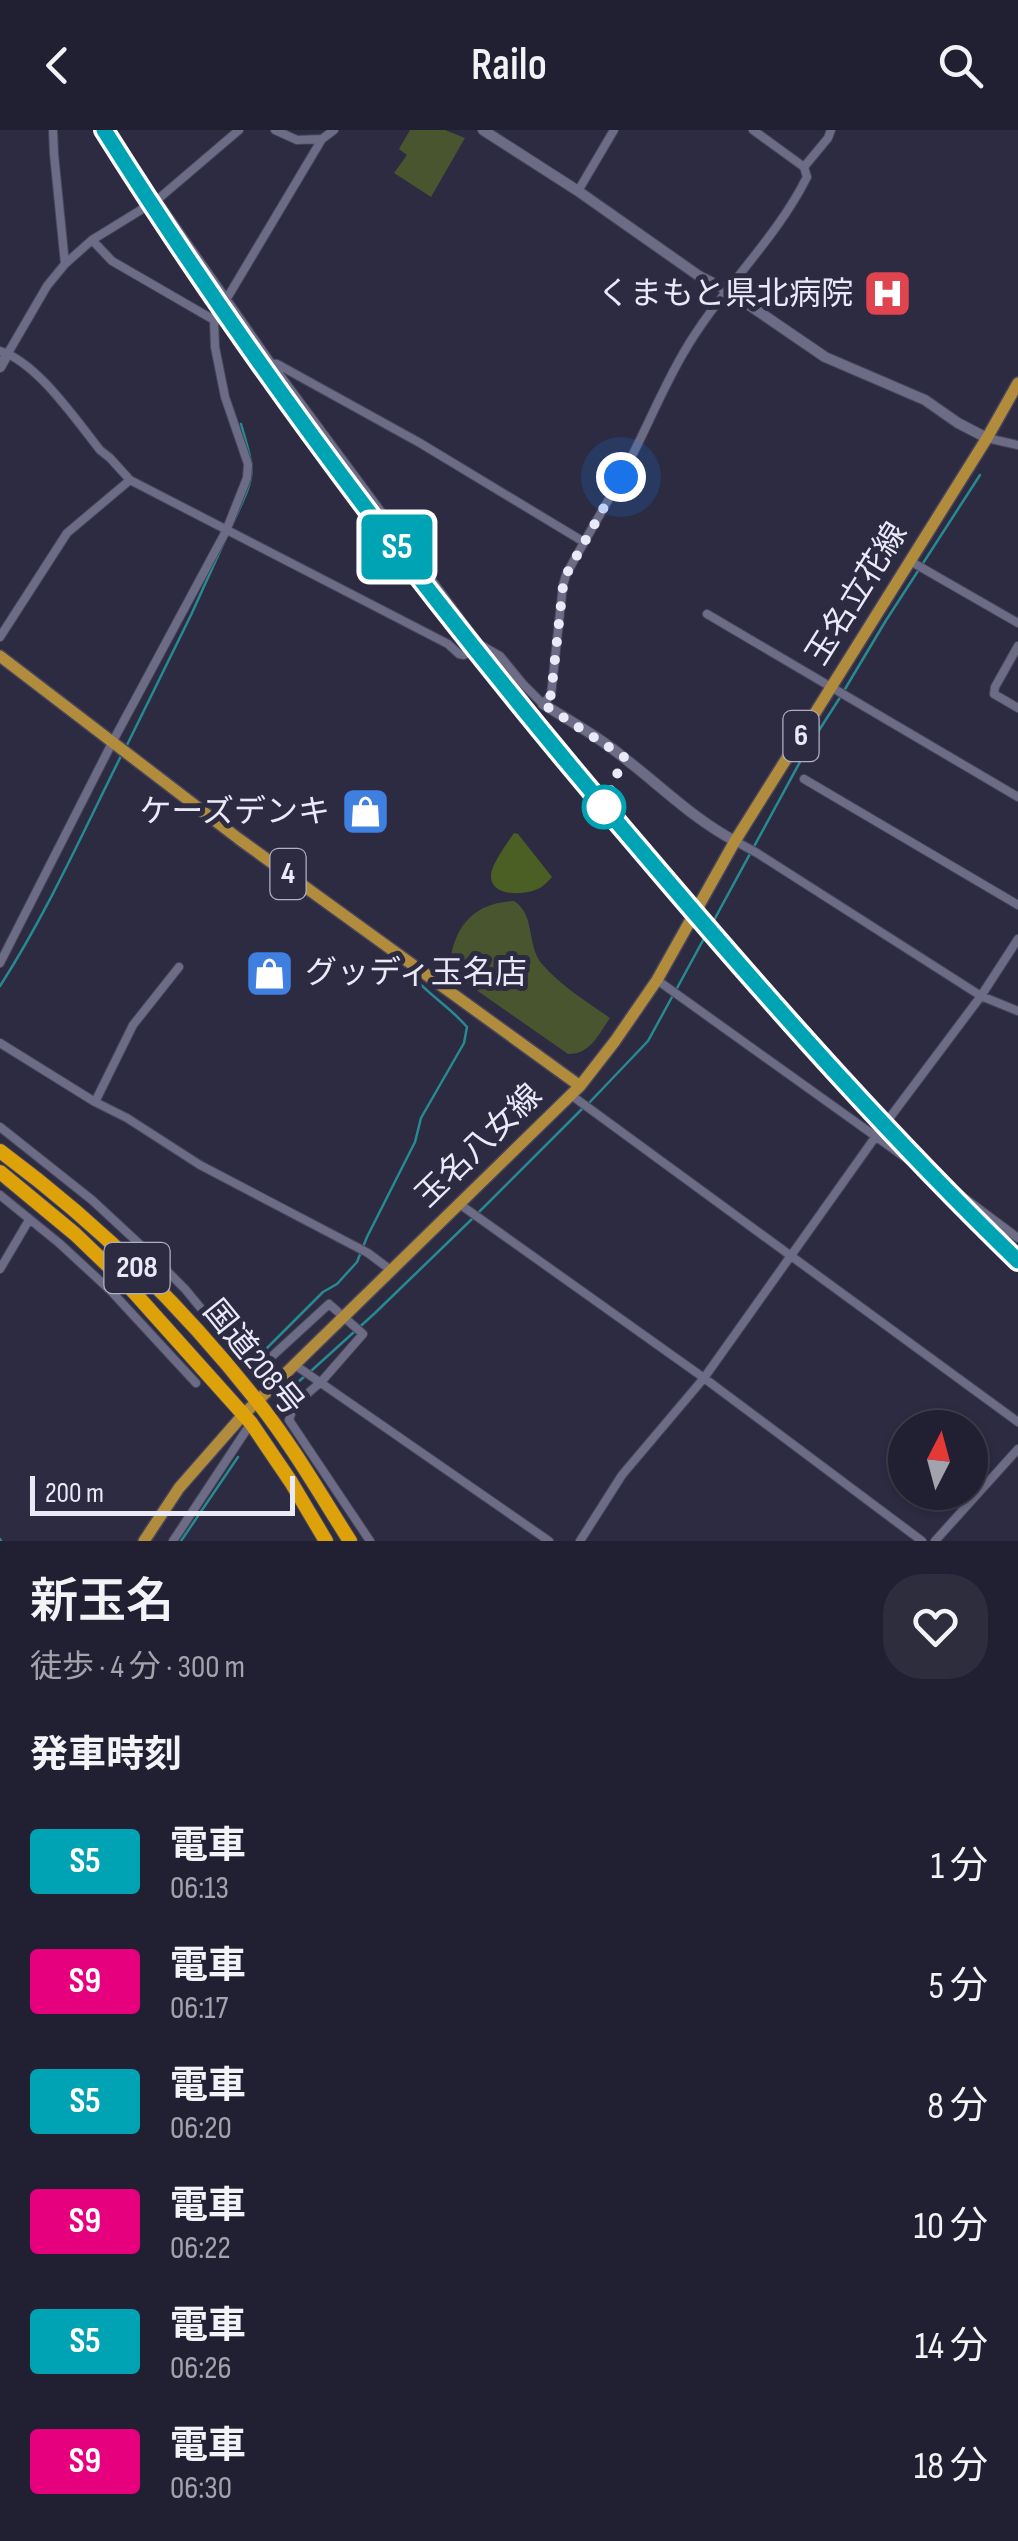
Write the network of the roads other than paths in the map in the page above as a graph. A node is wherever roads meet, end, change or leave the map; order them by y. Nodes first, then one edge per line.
1 (53, 130) edge
2 (239, 130) edge
3 (275, 130) edge
4 (334, 130) edge
5 (483, 130) edge
6 (614, 130) edge
7 (753, 130) edge
8 (831, 130) edge
9 (322, 138) junction
10 (804, 167) junction
11 (578, 191) junction
12 (157, 200) junction
13 (92, 240) junction
14 (65, 264) junction
15 (726, 290) junction
16 (226, 299) junction
17 (214, 320) junction
18 (4, 352) edge
19 (271, 363) junction
20 (0, 367) edge
21 (1018, 383) edge
22 (987, 438) junction
23 (1018, 444) edge
24 (130, 480) junction
25 (226, 531) junction
26 (584, 542) junction
27 (914, 564) junction
28 (707, 614) dead end
29 (1018, 624) edge
30 (0, 636) edge
31 (480, 644) junction
32 (1018, 646) edge
33 (0, 656) edge
34 (832, 686) junction
35 (543, 704) junction
36 (1018, 708) edge
37 (113, 741) junction
38 (804, 779) dead end
39 (1018, 797) edge
40 (741, 844) junction
41 (1018, 905) edge
42 (1018, 939) edge
43 (0, 963) edge
44 (179, 966) dead end
45 (657, 980) junction
46 (981, 996) junction
47 (1018, 1011) edge
48 (0, 1043) edge
49 (577, 1094) junction
50 (95, 1102) junction
51 (0, 1127) edge
52 (876, 1136) junction
53 (0, 1151) edge
54 (0, 1172) edge
55 (0, 1194) edge
56 (458, 1204) junction
57 (29, 1220) junction
58 (1018, 1238) edge
59 (791, 1256) junction
60 (0, 1269) edge
61 (392, 1271) junction
62 (343, 1317) junction
63 (295, 1365) junction
64 (704, 1378) junction
65 (196, 1382) dead end
66 (321, 1382) junction
67 (258, 1402) junction
68 (247, 1419) junction
69 (1018, 1422) edge
70 (1018, 1449) edge
71 (144, 1541) edge
72 (173, 1541) edge
73 (326, 1541) edge
74 (350, 1541) edge
75 (370, 1541) edge
76 (549, 1541) edge
77 (580, 1541) edge
78 (922, 1541) edge
79 (936, 1541) edge

1 - 14 street
2 - 12 street
3 - 9 street
4 - 9 street
5 - 11 street
6 - 11 street
7 - 10 street
8 - 10 street
9 - 16 street
10 - 15 street
11 - 15 street
12 - 13 street
12 - 16 street
13 - 14 street
13 - 17 street
14 - 18 street
15 - 22 street
15 - 26 street
16 - 17 street
16 - 19 street
17 - 25 street
18 - 20 street
18 - 24 street
19 - 26 street
19 - 31 street
21 - 22 main road, 玉名立花線 / 6
22 - 23 street
22 - 27 main road, 玉名立花線 / 6
24 - 25 street
24 - 30 street
25 - 31 street
25 - 37 street
26 - 35 street
27 - 29 street
27 - 34 main road, 玉名立花線 / 6
28 - 34 street
31 - 35 street
32 - 36 street
33 - 37 main road, 玉名八女線 / 4
34 - 39 street
34 - 40 main road, 玉名立花線 / 6
35 - 40 street
37 - 43 street
37 - 49 main road, 玉名八女線 / 4
38 - 41 street
40 - 45 main road, 玉名立花線 / 6
40 - 46 street
42 - 46 street
44 - 50 street
45 - 49 main road, 玉名立花線 / 6
45 - 52 street
46 - 47 street
46 - 52 street
48 - 50 street
49 - 56 main road, 玉名八女線
49 - 59 street
50 - 61 street
51 - 62 street
52 - 58 street
52 - 59 street
53 - 67 highway, 国道208号 / 208
54 - 68 highway, 国道208号 / 208
55 - 57 street
56 - 61 main road, 玉名八女線
56 - 64 street
57 - 60 street
57 - 65 street
59 - 64 street
59 - 69 street
61 - 62 main road, 玉名八女線
62 - 63 main road, 玉名八女線
62 - 66 street
63 - 66 street
63 - 67 main road, 玉名八女線
64 - 77 street
64 - 78 street
66 - 75 street
66 - 76 street
67 - 68 main road, 玉名八女線
67 - 74 highway, 国道208号 / 208
68 - 71 main road
68 - 72 street
68 - 73 highway, 国道208号 / 208
70 - 79 street

